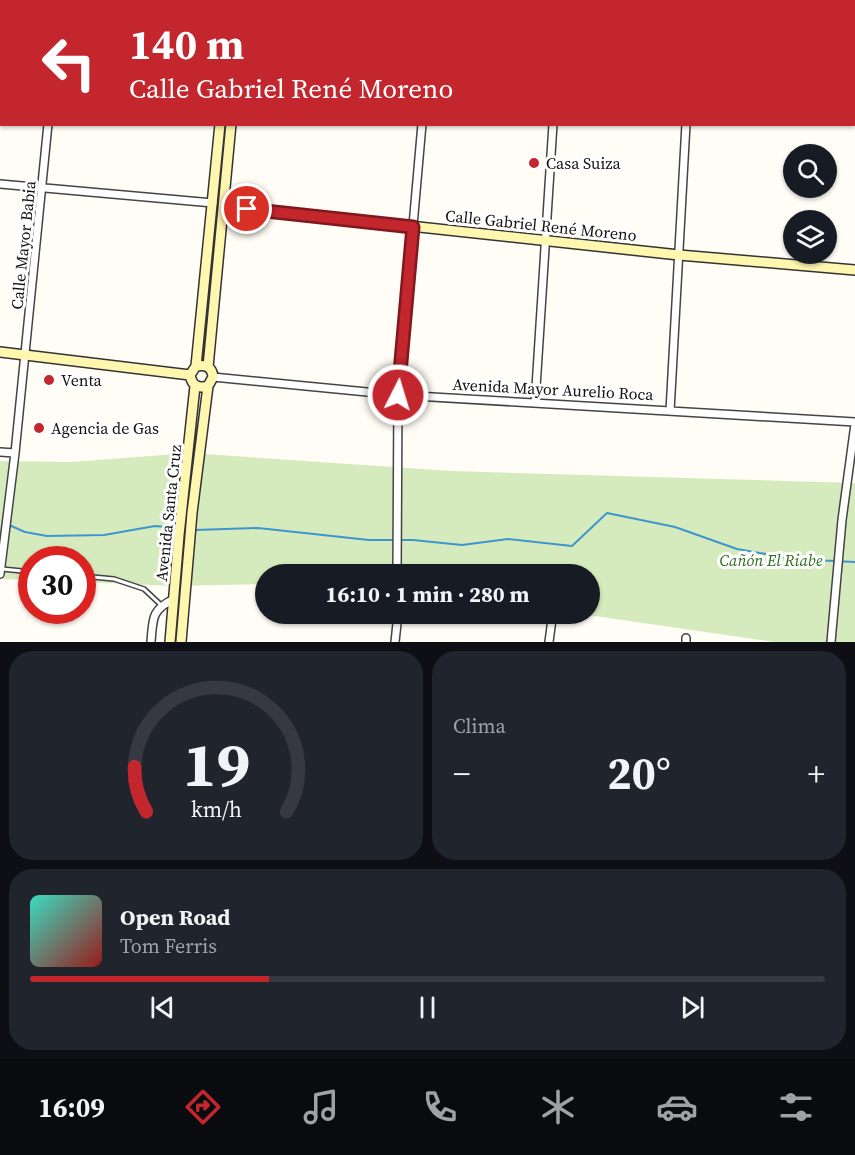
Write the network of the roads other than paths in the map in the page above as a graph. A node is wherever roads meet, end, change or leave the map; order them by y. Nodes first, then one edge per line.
1 (48, 126) edge
2 (220, 126) edge
3 (231, 126) edge
4 (422, 126) edge
5 (553, 126) edge
6 (686, 126) edge
7 (0, 184) edge
8 (43, 188) junction
9 (213, 202) junction
10 (224, 206) junction
11 (413, 227) junction
12 (546, 241) junction
13 (679, 255) junction
14 (855, 270) edge
15 (0, 352) edge
16 (26, 355) junction
17 (196, 366) junction
18 (208, 367) junction
19 (190, 375) junction
20 (213, 377) junction
21 (195, 386) junction
22 (208, 387) junction
23 (398, 395) junction
24 (535, 403) junction
25 (670, 411) junction
26 (855, 423) edge
27 (0, 452) edge
28 (15, 453) junction
29 (187, 513) junction
30 (397, 564) edge
31 (1, 569) edge
32 (18, 571) edge
33 (0, 574) edge
34 (96, 577) edge
35 (174, 599) junction
36 (161, 605) junction
37 (397, 624) edge
38 (551, 624) edge
39 (151, 642) edge
40 (170, 642) edge
41 (181, 642) edge
42 (395, 642) edge
43 (549, 642) edge
44 (831, 642) edge

1 - 8 street, Calle Mayor Babia
2 - 9 main road
3 - 10 main road
4 - 11 street
5 - 12 street
6 - 13 street
7 - 8 street
8 - 9 street
8 - 16 street, Calle Mayor Babia
9 - 17 main road
10 - 11 main road, Calle Gabriel René Moreno
10 - 18 main road
11 - 12 main road, Calle Gabriel René Moreno
11 - 23 street
12 - 13 main road, Calle Gabriel René Moreno
12 - 24 street
13 - 14 main road, Calle Gabriel René Moreno
13 - 25 street
15 - 16 main road
16 - 19 main road
16 - 28 street, Calle Mayor Babia
17 - 18 main road
17 - 19 main road
18 - 20 main road
19 - 21 main road
20 - 22 main road, Avenida Santa Cruz
20 - 23 street, Avenida Mayor Aurelio Roca
21 - 22 main road
21 - 29 main road, Avenida Santa Cruz
22 - 29 main road, Avenida Santa Cruz
23 - 24 street, Avenida Mayor Aurelio Roca
23 - 30 street
24 - 25 street, Avenida Mayor Aurelio Roca
25 - 26 street, Avenida Mayor Aurelio Roca
26 - 44 street
27 - 28 street
28 - 31 street, Calle Mayor Babia
29 - 35 main road, Avenida Santa Cruz
29 - 41 main road, Avenida Santa Cruz
31 - 32 lane
31 - 33 street
34 - 36 lane
35 - 36 street
35 - 40 main road, Avenida Santa Cruz
36 - 39 street
37 - 42 street
38 - 43 street

